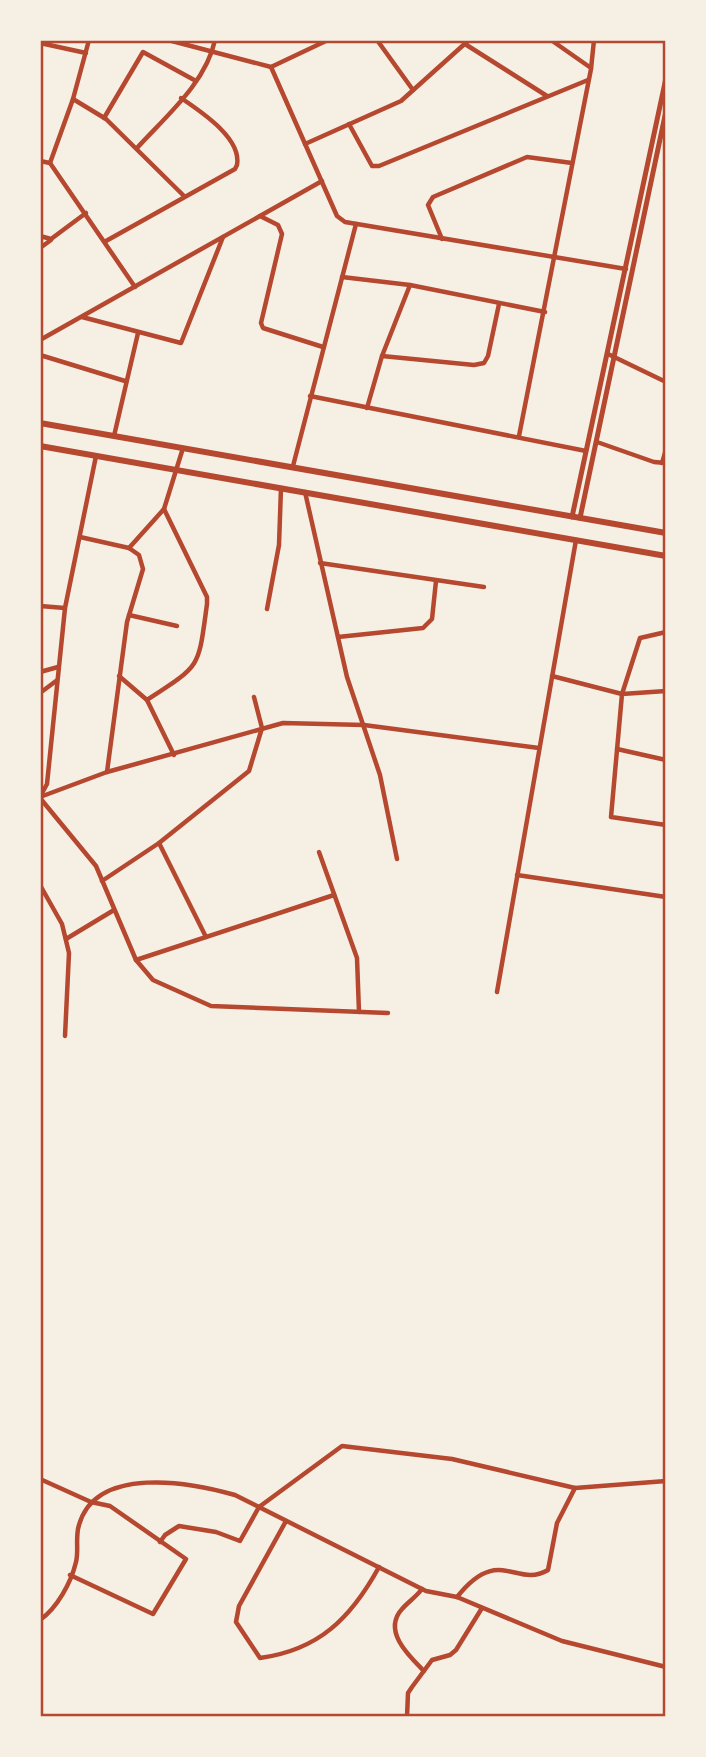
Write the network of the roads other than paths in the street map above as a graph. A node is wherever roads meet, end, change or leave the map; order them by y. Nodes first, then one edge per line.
1 (89, 40) edge
2 (168, 40) edge
3 (215, 40) edge
4 (328, 40) edge
5 (377, 40) edge
6 (551, 40) edge
7 (594, 40) edge
8 (467, 42) edge
9 (40, 43) edge
10 (213, 52) junction
11 (86, 53) junction
12 (271, 67) junction
13 (591, 69) junction
14 (666, 78) edge
15 (589, 80) junction
16 (196, 81) junction
17 (413, 90) junction
18 (548, 96) junction
19 (181, 98) junction
20 (73, 99) junction
21 (666, 111) edge
22 (104, 117) junction
23 (349, 124) junction
24 (305, 144) junction
25 (137, 148) junction
26 (40, 161) edge
27 (50, 163) junction
28 (572, 163) junction
29 (322, 181) junction
30 (184, 196) junction
31 (86, 214) junction
32 (260, 216) junction
33 (356, 224) junction
34 (40, 236) edge
35 (223, 237) junction
36 (51, 239) junction
37 (442, 239) junction
38 (106, 241) junction
39 (40, 248) edge
40 (555, 258) junction
41 (626, 269) junction
42 (342, 277) junction
43 (410, 285) junction
44 (135, 287) junction
45 (499, 303) junction
46 (545, 312) junction
47 (81, 316) junction
48 (138, 333) junction
49 (40, 340) edge
50 (323, 347) junction
51 (608, 354) junction
52 (40, 355) edge
53 (382, 356) junction
54 (614, 358) junction
55 (125, 381) junction
56 (666, 382) edge
57 (310, 396) junction
58 (367, 408) junction
59 (40, 423) edge
60 (519, 436) junction
61 (114, 437) junction
62 (597, 442) junction
63 (40, 446) edge
64 (183, 448) junction
65 (666, 449) edge
66 (586, 451) junction
67 (96, 456) junction
68 (664, 463) edge
69 (293, 466) junction
70 (176, 471) junction
71 (281, 487) junction
72 (305, 491) junction
73 (164, 509) junction
74 (572, 517) junction
75 (580, 519) junction
76 (666, 533) edge
77 (80, 537) junction
78 (576, 540) junction
79 (129, 548) junction
80 (666, 556) edge
81 (320, 563) junction
82 (436, 581) junction
83 (484, 587) dead end
84 (40, 606) edge
85 (65, 608) junction
86 (267, 609) dead end
87 (129, 615) junction
88 (177, 626) dead end
89 (666, 632) edge
90 (338, 636) junction
91 (58, 667) junction
92 (40, 672) edge
93 (118, 675) junction
94 (552, 676) junction
95 (57, 680) junction
96 (666, 691) edge
97 (40, 692) edge
98 (622, 694) junction
99 (254, 697) dead end
100 (147, 700) junction
101 (364, 725) junction
102 (261, 728) junction
103 (539, 748) junction
104 (617, 749) junction
105 (174, 755) junction
106 (666, 760) edge
107 (107, 772) junction
108 (40, 797) edge
109 (666, 825) edge
110 (159, 843) junction
111 (319, 852) dead end
112 (397, 859) dead end
113 (517, 875) junction
114 (102, 881) junction
115 (40, 885) edge
116 (334, 895) junction
117 (666, 897) edge
118 (114, 910) junction
119 (206, 937) junction
120 (66, 939) junction
121 (136, 960) junction
122 (497, 992) dead end
123 (359, 1012) junction
124 (388, 1013) dead end
125 (65, 1036) dead end
126 (40, 1479) edge
127 (666, 1481) edge
128 (575, 1488) junction
129 (91, 1502) junction
130 (258, 1507) junction
131 (286, 1521) junction
132 (160, 1542) junction
133 (379, 1567) junction
134 (70, 1575) junction
135 (422, 1589) junction
136 (457, 1598) junction
137 (482, 1608) junction
138 (40, 1620) edge
139 (666, 1667) edge
140 (424, 1671) junction
141 (407, 1717) edge

1 - 11 street
2 - 10 street
3 - 10 street
4 - 12 street
5 - 17 street
6 - 13 street
7 - 13 street
8 - 17 street
8 - 18 street
9 - 11 street
10 - 12 street
10 - 16 street
11 - 20 street
12 - 24 street
13 - 15 street
14 - 41 street
15 - 18 street
15 - 28 street
16 - 19 street
16 - 22 street
17 - 23 street
18 - 23 street
19 - 25 street
19 - 30 street
20 - 22 street
20 - 27 street
21 - 54 street
22 - 25 street
23 - 24 street
24 - 29 street
25 - 30 street
26 - 27 street
27 - 31 street
28 - 37 street
28 - 40 street
29 - 32 street
29 - 33 street
30 - 38 street
31 - 36 street
31 - 38 street
32 - 35 street
32 - 50 street
33 - 37 street
33 - 42 street
34 - 36 street
35 - 44 street
35 - 48 street
36 - 39 street
37 - 40 street
38 - 44 street
40 - 41 street
40 - 46 street
41 - 51 street
42 - 43 street
42 - 50 street
43 - 45 street
43 - 53 street
44 - 47 street
45 - 46 street
45 - 53 street
46 - 60 street
47 - 48 street
47 - 49 street
48 - 55 street
50 - 57 street
51 - 54 street
51 - 66 street
52 - 55 street
53 - 58 street
54 - 56 street
54 - 62 street
55 - 61 street
57 - 58 street
57 - 69 street
58 - 60 street
59 - 61 main road
60 - 66 street
61 - 64 main road
62 - 68 street
62 - 75 street
63 - 67 main road
64 - 69 main road
64 - 70 street
65 - 68 street
66 - 74 street
67 - 70 main road
67 - 77 street
69 - 74 main road
70 - 71 main road
70 - 73 street
71 - 72 main road
71 - 86 street
72 - 78 main road
72 - 81 street
73 - 79 street
73 - 100 street
74 - 75 main road
75 - 76 main road
77 - 79 street
77 - 85 street
78 - 80 main road
78 - 94 street
79 - 87 street
81 - 82 street
81 - 90 street
82 - 83 street
82 - 90 street
84 - 85 street
85 - 91 street
87 - 88 street
87 - 93 street
89 - 98 street
90 - 101 street
91 - 92 street
91 - 95 street
93 - 100 street
93 - 107 street
94 - 98 street
94 - 103 street
95 - 97 street
95 - 108 street
96 - 98 street
98 - 104 street
99 - 102 street
100 - 105 street
101 - 102 street
101 - 103 street
101 - 112 street
102 - 105 street
102 - 110 street
103 - 113 street
104 - 106 street
104 - 109 street
105 - 107 street
107 - 108 street
108 - 114 street
110 - 114 street
110 - 119 street
111 - 116 street
113 - 117 street
113 - 122 street
114 - 118 street
115 - 120 street
116 - 119 street
116 - 123 street
118 - 120 street
118 - 121 street
119 - 121 street
120 - 125 street
121 - 123 street
123 - 124 street
126 - 129 street
127 - 128 street
128 - 130 street
128 - 136 street
129 - 130 street
129 - 132 street
129 - 134 street
130 - 131 street
130 - 132 street
131 - 133 street
131 - 133 street
132 - 134 street
133 - 135 street
134 - 138 street
135 - 136 street
135 - 140 street
136 - 137 street
137 - 139 street
137 - 140 street
140 - 141 street

